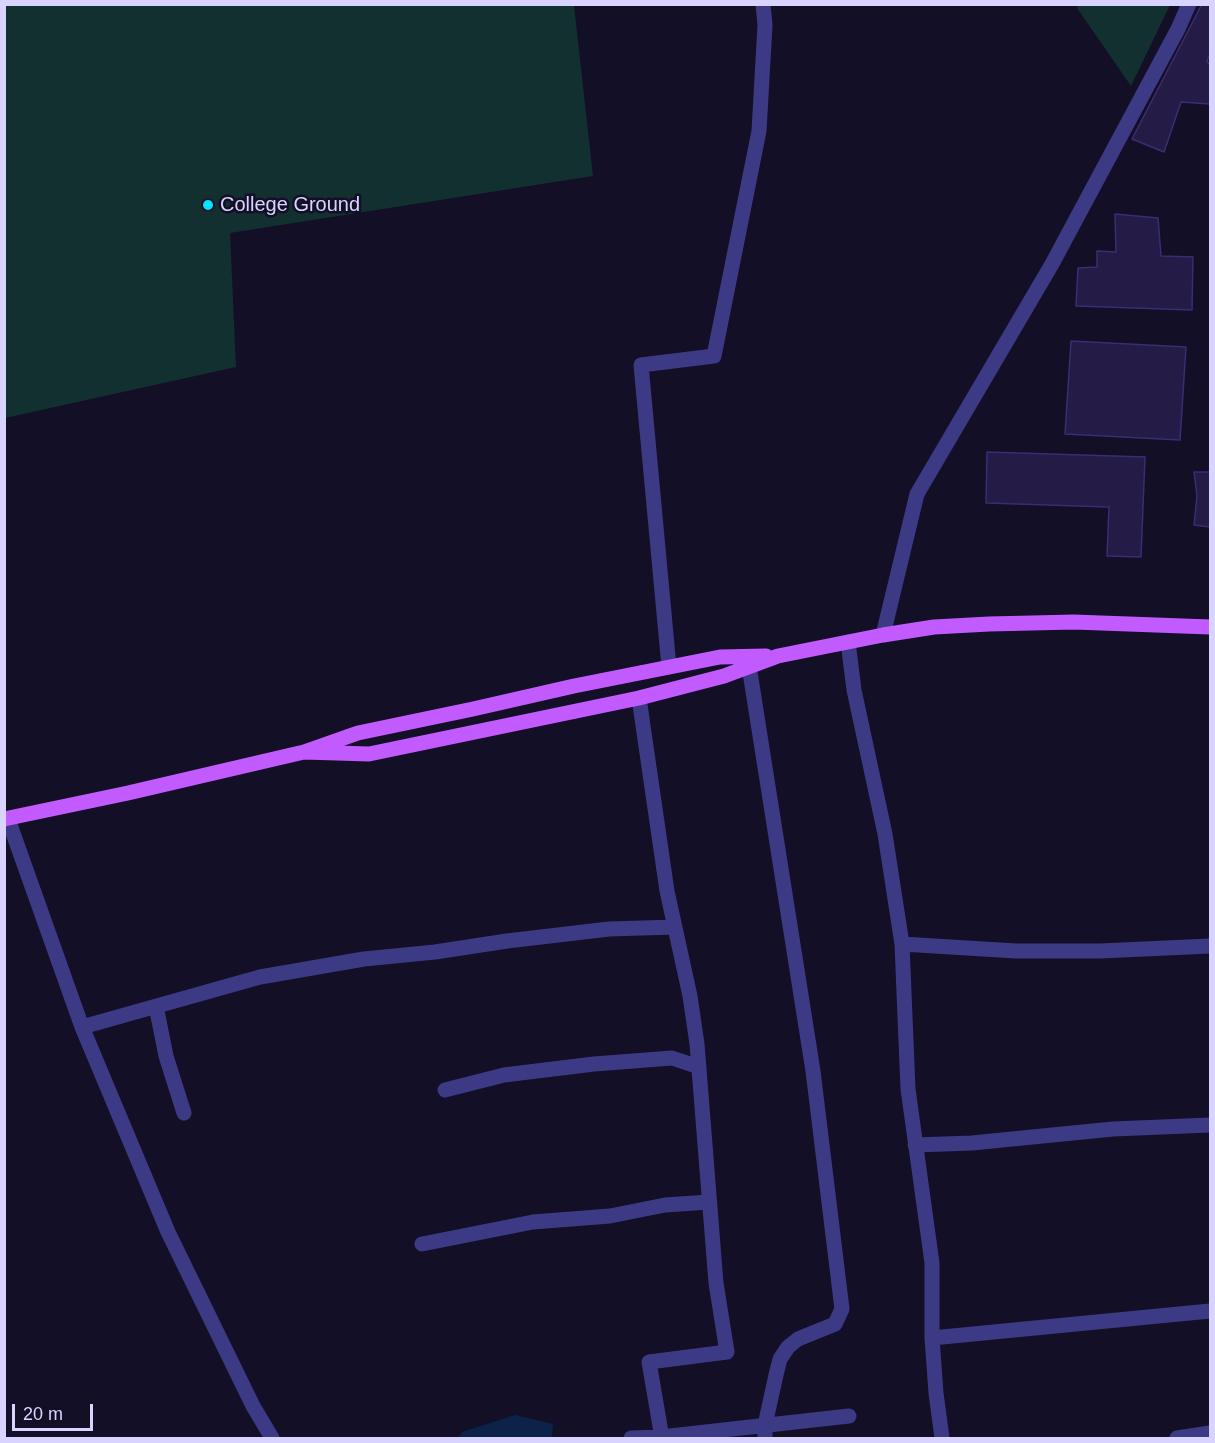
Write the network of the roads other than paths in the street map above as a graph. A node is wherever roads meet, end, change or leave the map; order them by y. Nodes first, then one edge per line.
1 (763, 4) edge
2 (1189, 4) edge
3 (1210, 627) edge
4 (883, 635) junction
5 (848, 642) junction
6 (778, 656) junction
7 (749, 666) junction
8 (669, 667) junction
9 (639, 698) junction
10 (304, 752) junction
11 (6, 819) edge
12 (675, 927) junction
13 (902, 944) junction
14 (1210, 946) edge
15 (156, 1006) junction
16 (82, 1027) junction
17 (699, 1066) junction
18 (445, 1090) dead end
19 (184, 1113) dead end
20 (1210, 1125) edge
21 (915, 1145) junction
22 (709, 1202) junction
23 (422, 1244) dead end
24 (1210, 1311) edge
25 (932, 1338) junction
26 (849, 1416) dead end
27 (765, 1432) edge
28 (1210, 1433) edge
29 (272, 1438) edge
30 (631, 1438) edge
31 (662, 1438) edge
32 (942, 1438) edge
33 (1178, 1438) edge

1 - 8 street
2 - 4 street
3 - 4 main road
4 - 5 main road
5 - 6 main road
5 - 13 street
6 - 7 main road
6 - 8 main road
7 - 9 main road
7 - 27 street
8 - 10 main road
9 - 10 main road
9 - 12 street
10 - 11 main road
11 - 16 street
12 - 15 street
12 - 17 street
13 - 14 street
13 - 21 street
15 - 16 street
15 - 19 street
16 - 29 street
17 - 18 street
17 - 22 street
20 - 21 street
21 - 25 street
22 - 23 street
22 - 31 street
24 - 25 street
25 - 32 street
26 - 27 street
27 - 31 street
28 - 33 street
30 - 31 street

